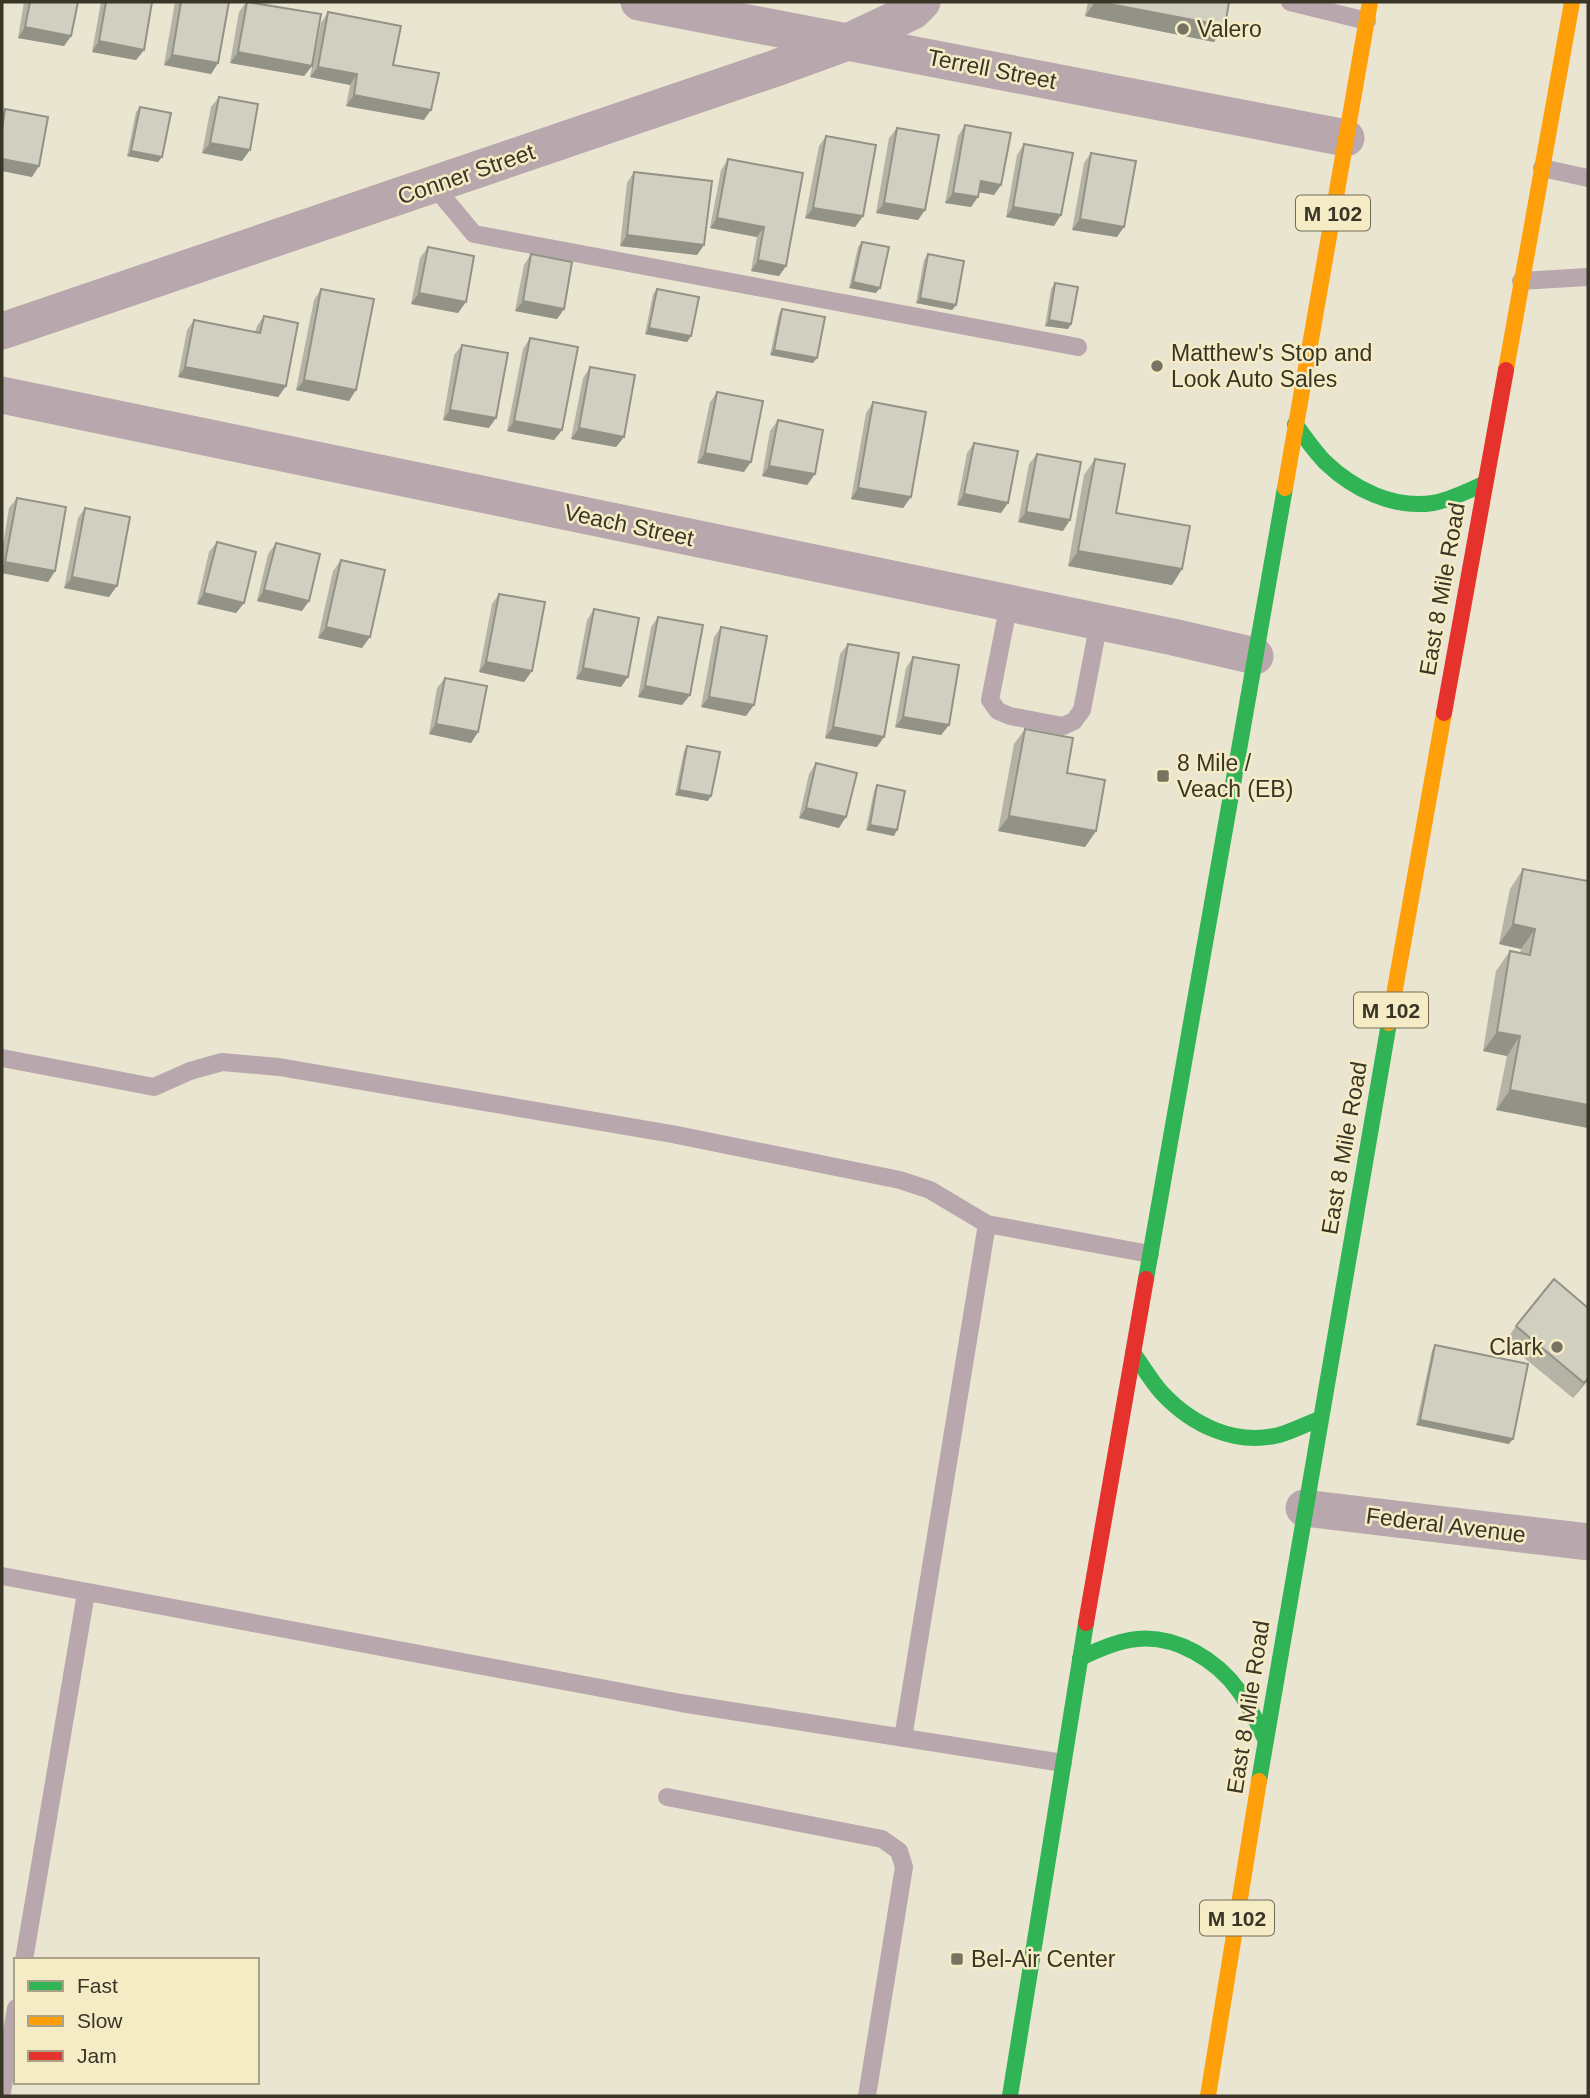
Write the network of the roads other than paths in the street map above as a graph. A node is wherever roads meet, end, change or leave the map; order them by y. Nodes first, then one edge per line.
1 (639, 2) edge
2 (922, 2) edge
3 (1290, 2) edge
4 (1370, 2) edge
5 (1572, 2) edge
6 (1367, 21) junction
7 (850, 41) junction
8 (1346, 138) junction
9 (1542, 168) junction
10 (1588, 177) edge
11 (433, 185) junction
12 (1588, 277) edge
13 (1521, 281) junction
14 (2, 331) edge
15 (1078, 347) dead end
16 (2, 395) edge
17 (1296, 424) junction
18 (1484, 484) junction
19 (1009, 603) junction
20 (1099, 622) junction
21 (1255, 656) junction
22 (2, 1058) edge
23 (987, 1224) junction
24 (1150, 1254) junction
25 (1133, 1353) junction
26 (1320, 1419) junction
27 (1304, 1508) junction
28 (1588, 1542) edge
29 (2, 1576) edge
30 (86, 1593) junction
31 (1080, 1658) junction
32 (903, 1738) junction
33 (1265, 1739) junction
34 (1063, 1763) junction
35 (667, 1797) dead end
36 (24, 1958) edge
37 (14, 2020) edge
38 (2, 2092) edge
39 (867, 2096) edge
40 (1010, 2096) edge
41 (1208, 2096) edge

1 - 7 street, Terrell Street
2 - 7 street, Conner Street
3 - 6 lane
4 - 6 highway, M 102
5 - 9 highway, East 8 Mile Road / M 102
6 - 8 highway, M 102
7 - 8 street, Terrell Street
7 - 11 street, Conner Street
8 - 17 highway, M 102
9 - 10 lane
9 - 13 highway, East 8 Mile Road / M 102
11 - 14 street, Conner Street
11 - 15 lane
12 - 13 lane
13 - 18 highway, East 8 Mile Road / M 102
16 - 19 street, Veach Street
17 - 18 highway
17 - 21 highway, M 102
18 - 26 highway, East 8 Mile Road / M 102
19 - 20 street, Veach Street
19 - 20 lane
20 - 21 street, Veach Street
21 - 24 highway, M 102
22 - 23 lane
23 - 24 lane
23 - 32 lane
24 - 25 highway, M 102
25 - 26 highway
25 - 31 highway, M 102
26 - 27 highway, East 8 Mile Road / M 102
27 - 28 street, Federal Avenue
27 - 33 highway, East 8 Mile Road / M 102
29 - 30 lane
30 - 32 lane
30 - 36 lane
31 - 33 highway
31 - 34 highway, M 102
32 - 34 lane
33 - 41 highway, East 8 Mile Road / M 102
34 - 40 highway, M 102
35 - 39 lane
37 - 38 lane

